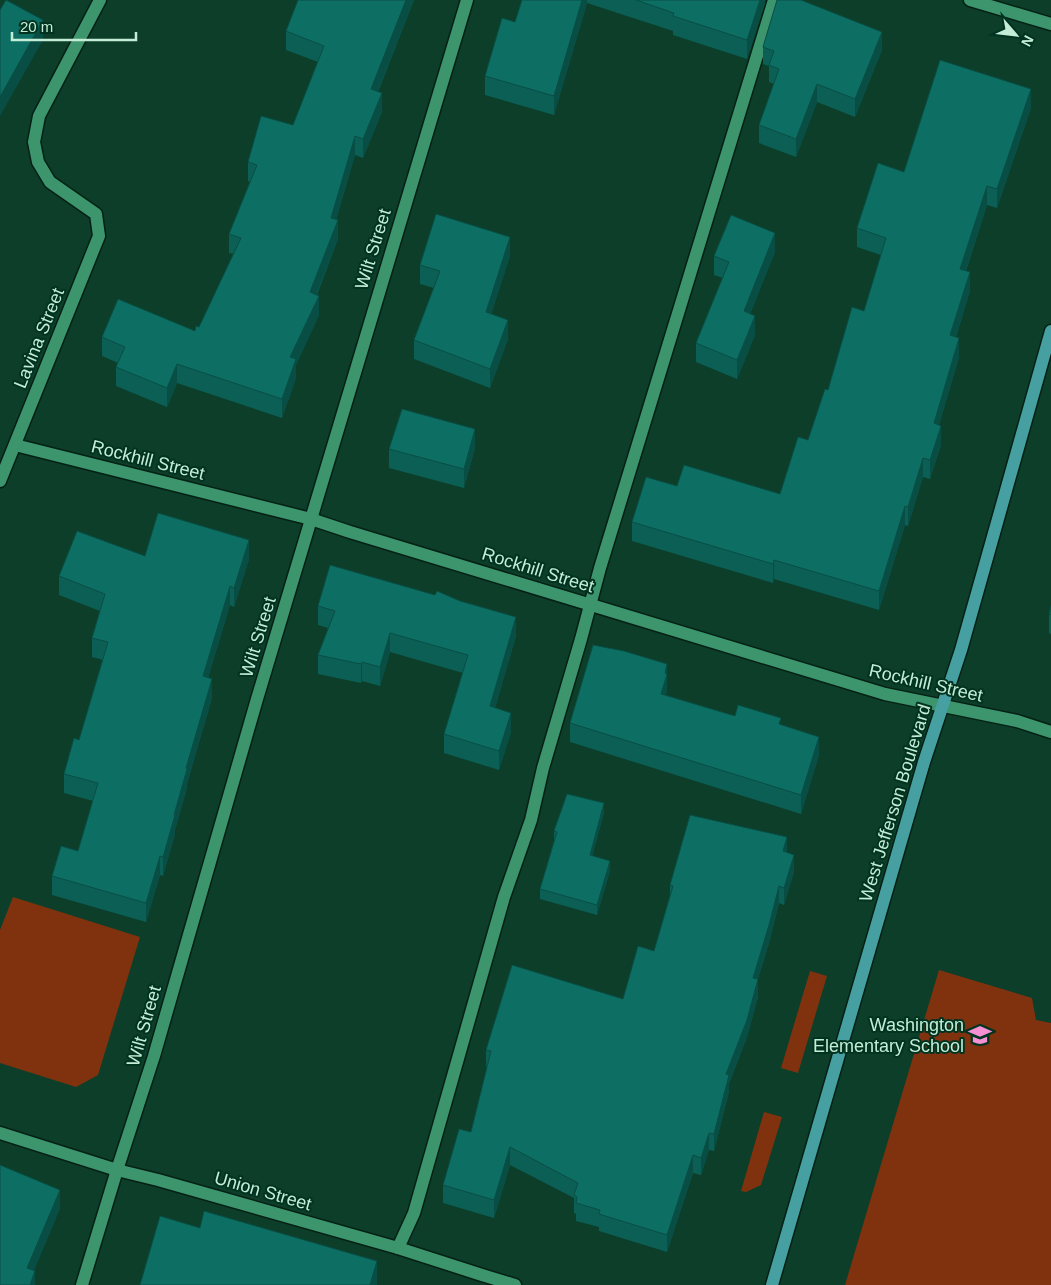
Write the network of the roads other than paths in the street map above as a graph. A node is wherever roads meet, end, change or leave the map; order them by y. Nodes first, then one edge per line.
1 (100, 0) edge
2 (466, 0) edge
3 (774, 0) edge
4 (970, 0) edge
5 (1051, 24) edge
6 (1051, 331) edge
7 (15, 445) junction
8 (0, 481) edge
9 (311, 519) junction
10 (591, 604) junction
11 (942, 706) junction
12 (1051, 732) edge
13 (0, 1133) edge
14 (117, 1170) junction
15 (398, 1248) junction
16 (82, 1285) edge
17 (515, 1285) edge
18 (772, 1285) edge

1 - 7 street, Lavina Street
2 - 9 street, Wilt Street
3 - 10 street
4 - 5 street
6 - 11 main road, West Jefferson Boulevard
7 - 8 street, Lavina Street
7 - 9 street, Rockhill Street
9 - 10 street, Rockhill Street
9 - 14 street, Wilt Street
10 - 11 street, Rockhill Street
10 - 15 street
11 - 12 street, Rockhill Street
11 - 18 main road, West Jefferson Boulevard
13 - 14 street, Union Street
14 - 15 street, Union Street
14 - 16 street, Wilt Street
15 - 17 street, Union Street

